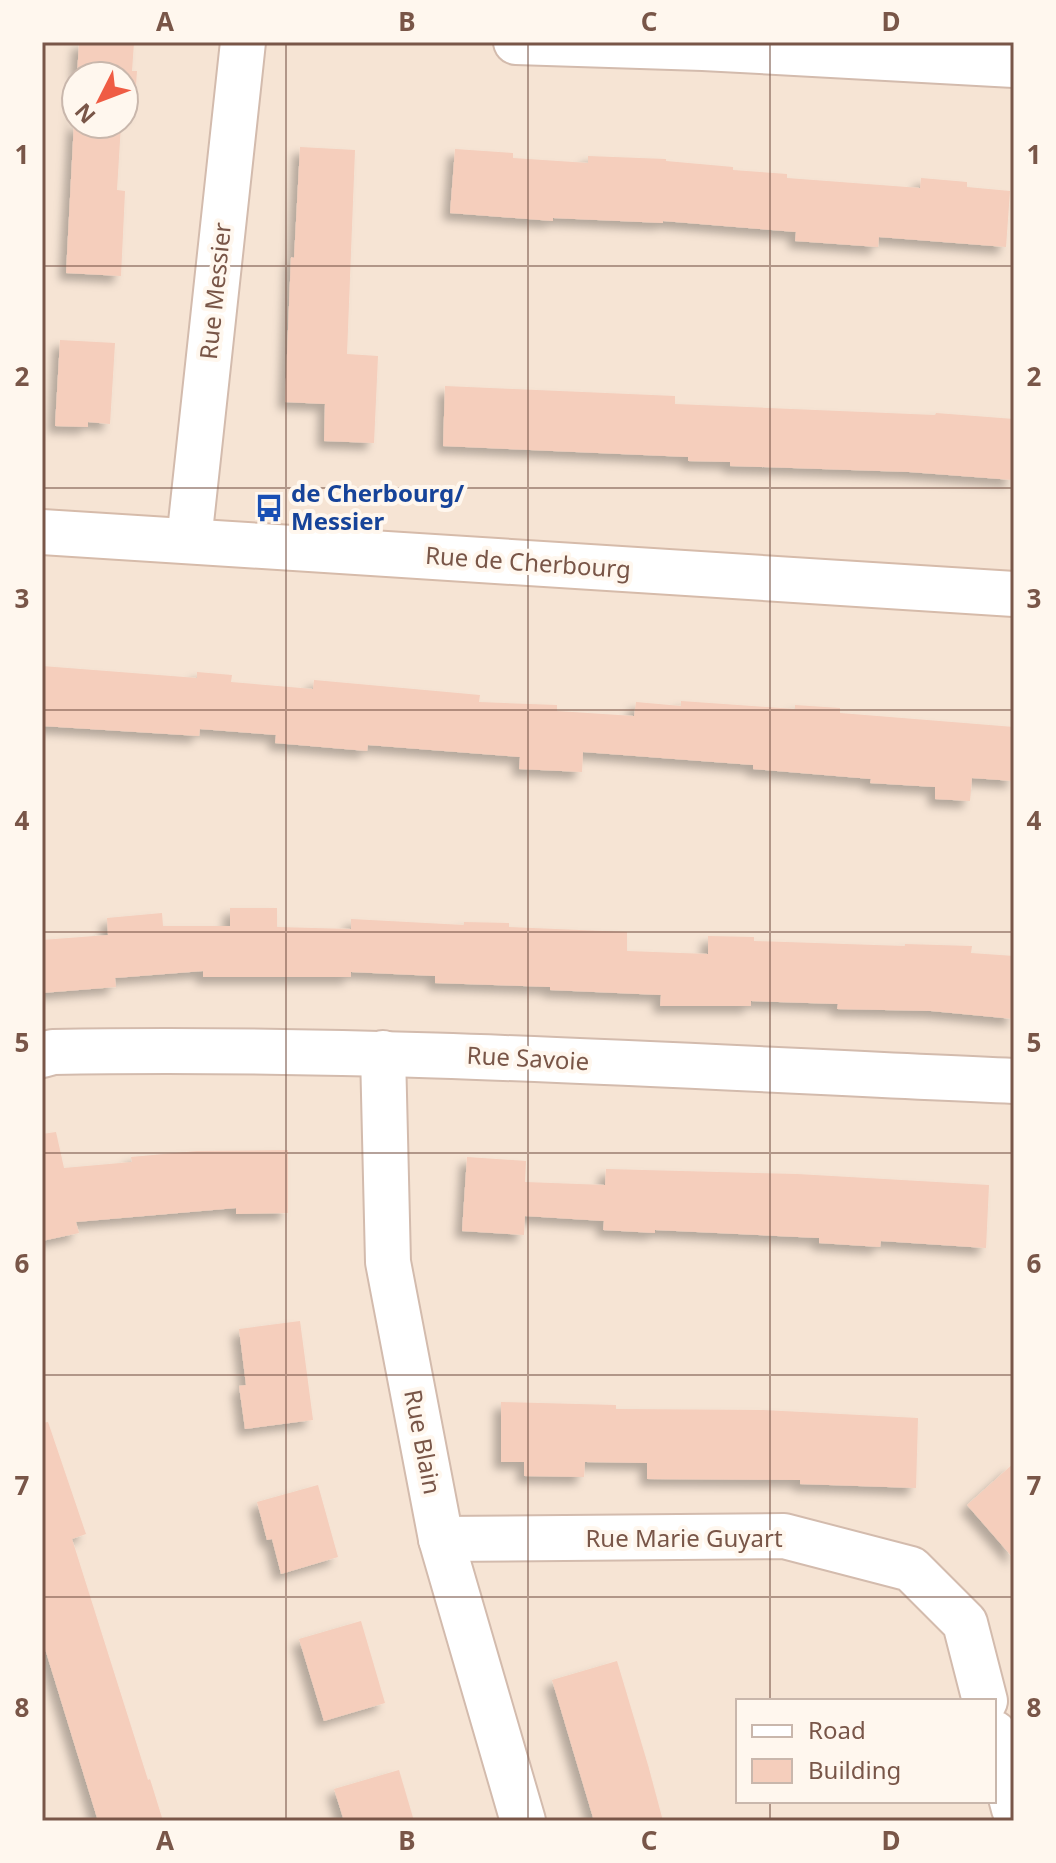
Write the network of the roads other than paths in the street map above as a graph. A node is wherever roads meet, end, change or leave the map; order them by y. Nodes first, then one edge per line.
1 (243, 42) edge
2 (516, 42) edge
3 (703, 45) edge
4 (1014, 65) edge
5 (42, 532) edge
6 (189, 541) junction
7 (1014, 594) edge
8 (383, 1053) junction
9 (42, 1055) edge
10 (1014, 1081) edge
11 (441, 1539) junction
12 (984, 1699) edge
13 (996, 1741) edge
14 (1014, 1809) edge
15 (523, 1821) edge

1 - 6 street, Rue Messier
2 - 3 street
3 - 4 street
5 - 6 street, Rue de Cherbourg
6 - 7 street, Rue de Cherbourg
8 - 9 street, Rue Savoie
8 - 10 street, Rue Savoie
8 - 11 street, Rue Blain
11 - 12 street, Rue Marie Guyart
11 - 15 street, Rue Blain
13 - 14 street

